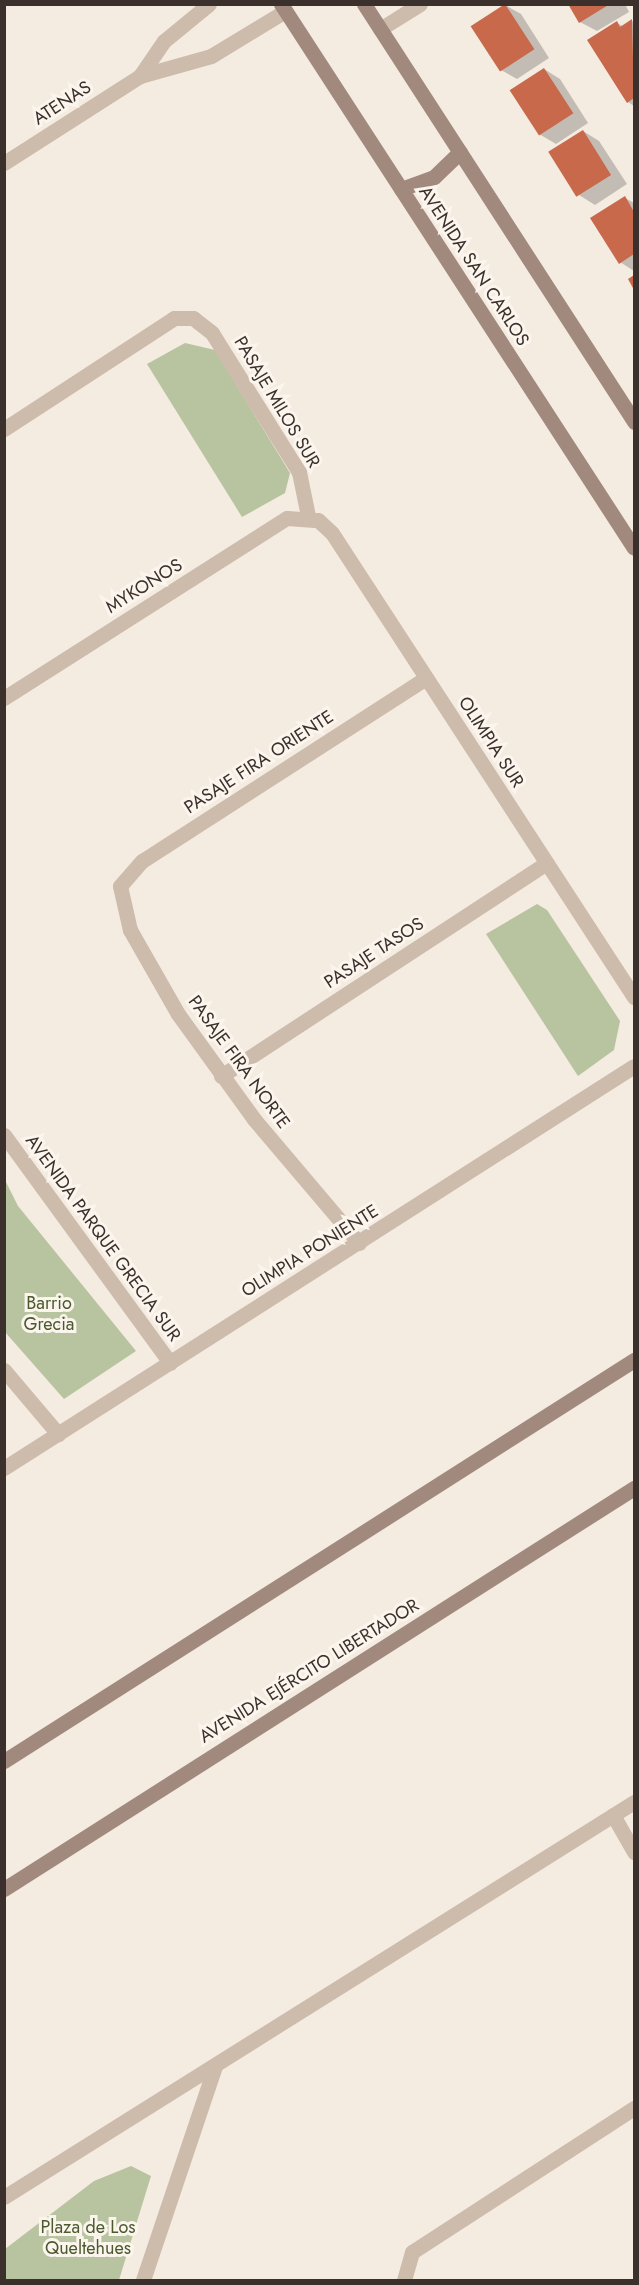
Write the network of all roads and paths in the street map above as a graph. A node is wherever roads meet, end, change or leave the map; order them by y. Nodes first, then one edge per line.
1 (209, 4) edge
2 (364, 4) edge
3 (420, 4) edge
4 (283, 8) edge
5 (380, 29) junction
6 (140, 76) junction
7 (460, 152) junction
8 (4, 163) edge
9 (402, 189) junction
10 (634, 422) edge
11 (4, 429) edge
12 (308, 516) junction
13 (634, 548) edge
14 (426, 678) junction
15 (4, 698) edge
16 (547, 863) junction
17 (120, 886) joint
18 (634, 997) edge
19 (634, 1066) edge
20 (221, 1076) junction
21 (4, 1136) edge
22 (359, 1243) junction
23 (634, 1360) edge
24 (170, 1363) junction
25 (4, 1370) edge
26 (58, 1434) junction
27 (4, 1468) edge
28 (634, 1488) edge
29 (4, 1761) edge
30 (634, 1802) edge
31 (613, 1815) junction
32 (634, 1851) edge
33 (4, 1889) edge
34 (215, 2066) junction
35 (634, 2108) edge
36 (4, 2198) edge
37 (143, 2280) edge
38 (404, 2280) edge

1 - 6 street, ATENAS
2 - 5 main road
3 - 5 street
4 - 6 street, ATENAS
4 - 9 main road, AVENIDA SAN CARLOS
5 - 7 main road
6 - 8 street, ATENAS
7 - 9 main road
7 - 10 main road
9 - 13 main road, AVENIDA SAN CARLOS
11 - 12 street, PASAJE MILOS SUR
12 - 14 street, OLIMPIA SUR
12 - 15 street, MYKONOS
14 - 16 street, OLIMPIA SUR
14 - 17 street, PASAJE FIRA ORIENTE
16 - 18 street, OLIMPIA SUR
16 - 20 street, PASAJE TASOS
17 - 20 street, PASAJE FIRA NORTE
19 - 22 street, OLIMPIA PONIENTE
20 - 22 street, PASAJE FIRA NORTE
21 - 24 street, AVENIDA PARQUE GRECIA SUR
22 - 24 street, OLIMPIA PONIENTE
23 - 29 main road
24 - 26 street, OLIMPIA PONIENTE
25 - 26 street
26 - 27 street, OLIMPIA PONIENTE
28 - 33 main road, AVENIDA EJÉRCITO LIBERTADOR
30 - 31 street
31 - 32 street
31 - 34 street
34 - 36 street
34 - 37 street
35 - 38 street

